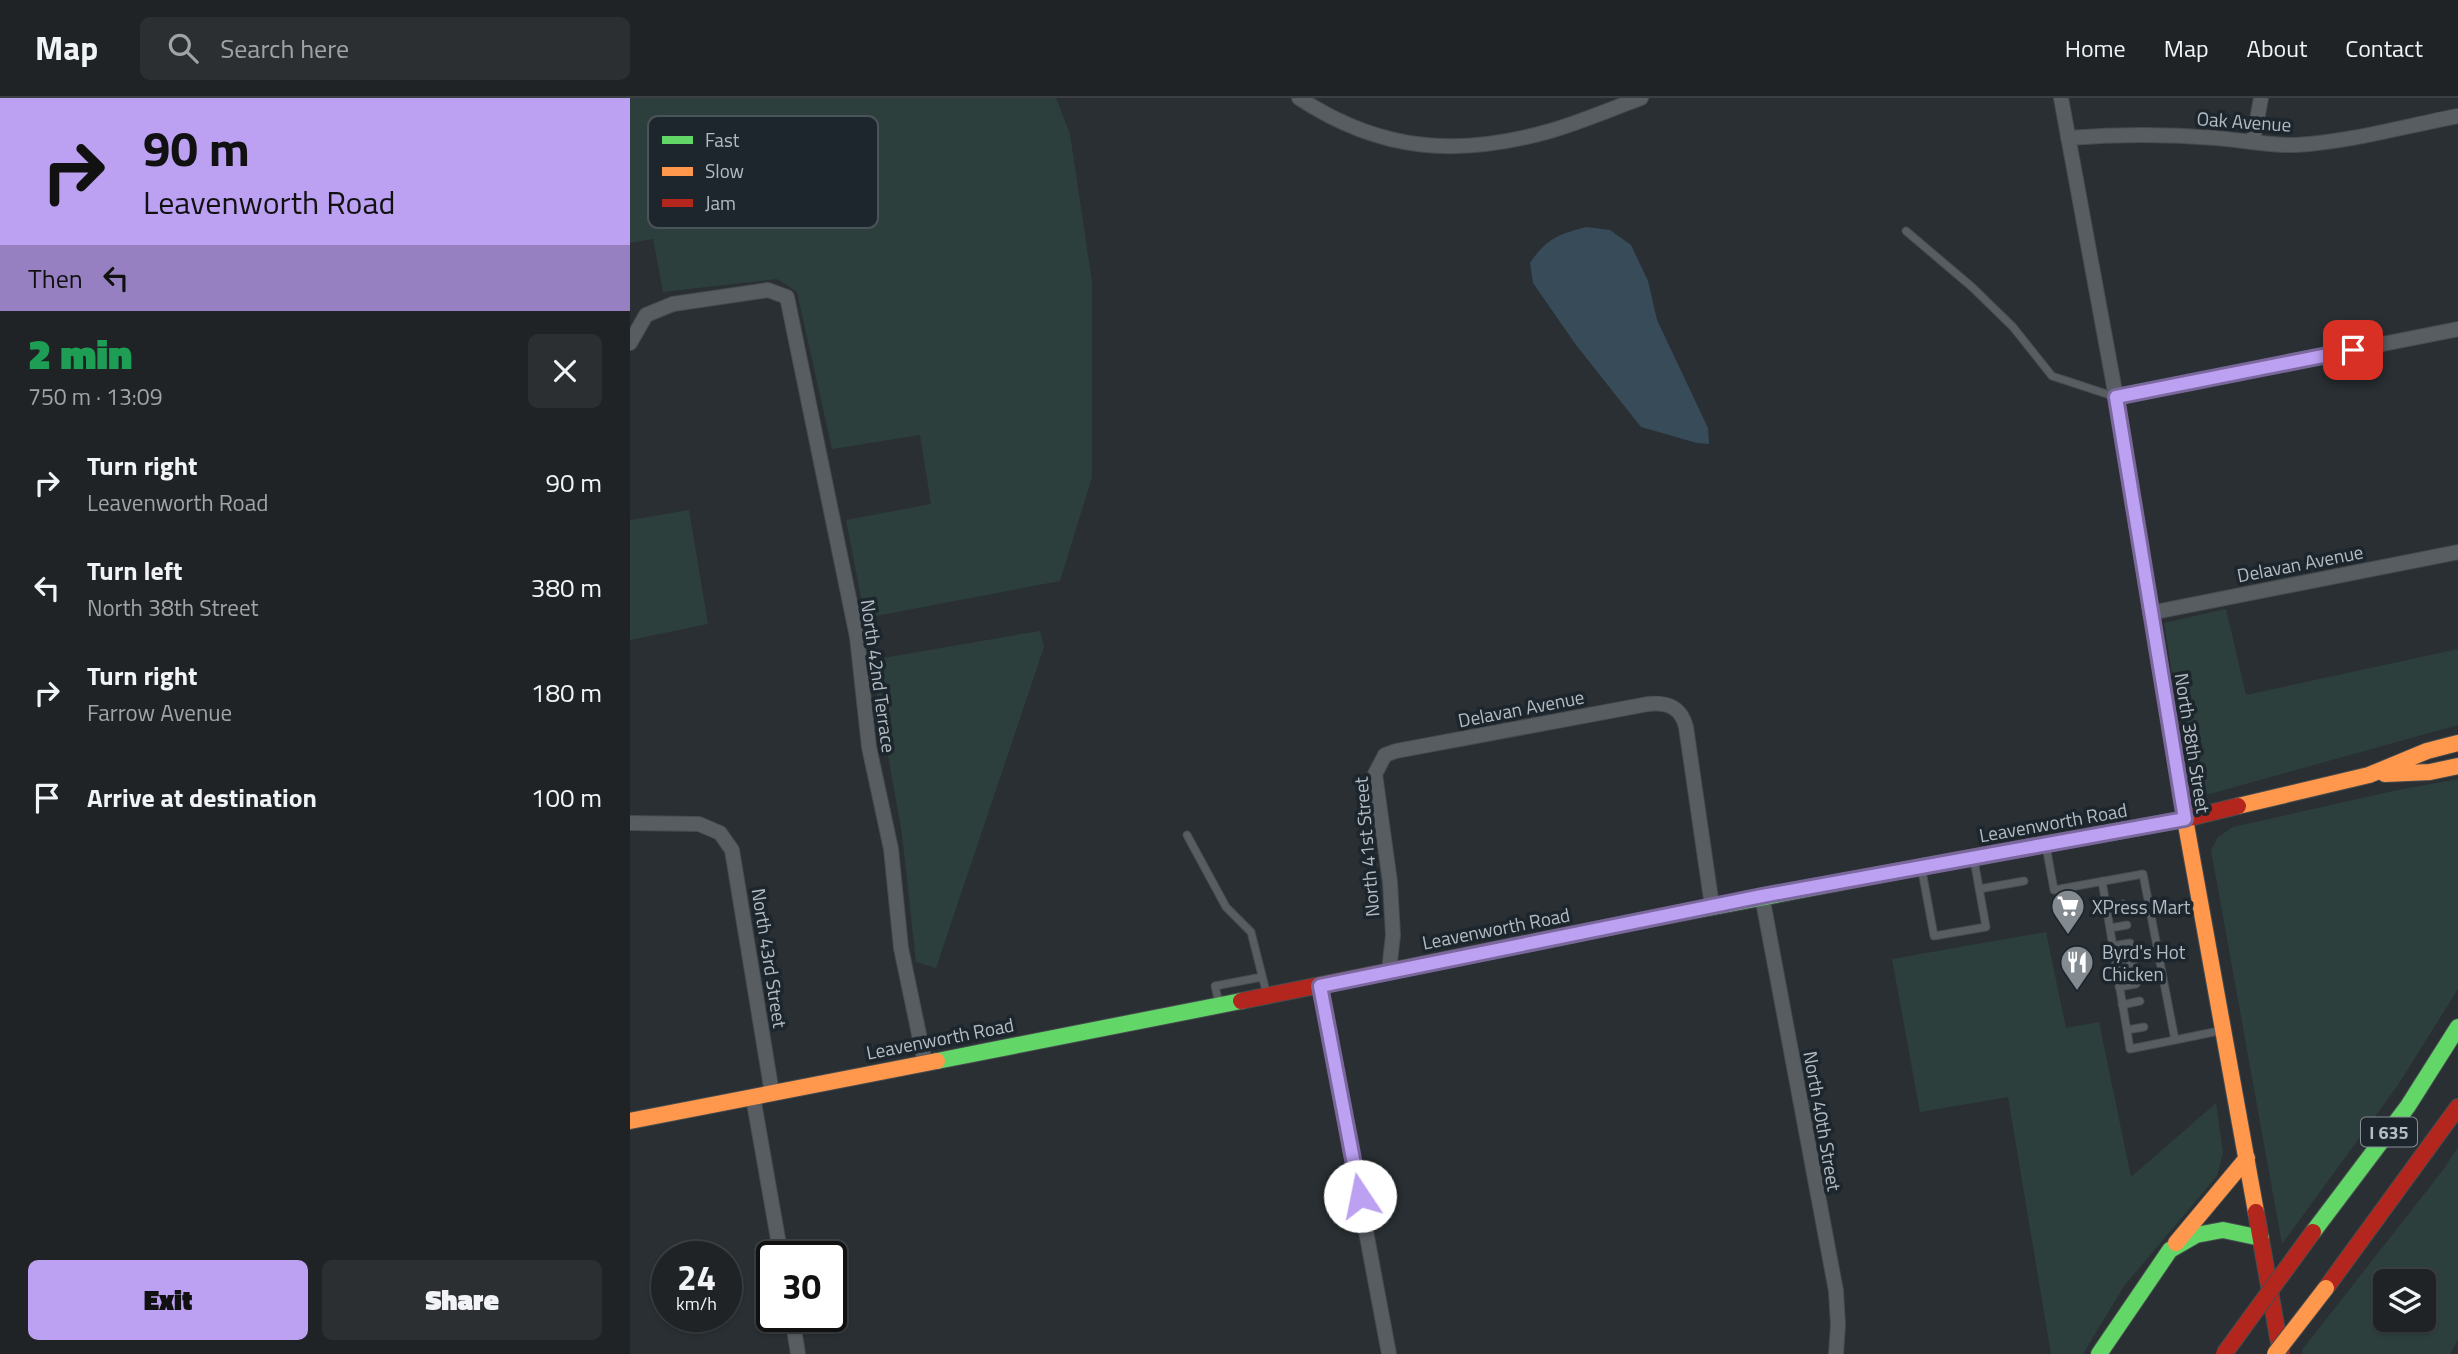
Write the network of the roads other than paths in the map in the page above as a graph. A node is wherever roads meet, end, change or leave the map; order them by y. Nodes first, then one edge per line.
1 (1299, 98) edge
2 (1641, 98) edge
3 (2060, 98) edge
4 (2261, 98) edge
5 (2458, 116) edge
6 (2068, 138) junction
7 (2253, 142) junction
8 (1906, 231) dead end
9 (2458, 329) edge
10 (630, 343) edge
11 (2116, 397) junction
12 (2458, 552) edge
13 (2150, 613) junction
14 (2458, 743) edge
15 (1380, 762) joint
16 (2458, 766) edge
17 (2369, 775) junction
18 (2185, 819) junction
19 (630, 823) edge
20 (1187, 835) dead end
21 (2046, 845) junction
22 (1973, 858) junction
23 (1921, 867) junction
24 (2024, 881) dead end
25 (2102, 881) junction
26 (1979, 889) junction
27 (1762, 896) junction
28 (2148, 900) junction
29 (2139, 901) dead end
30 (2123, 904) dead end
31 (1712, 906) junction
32 (2106, 907) junction
33 (2152, 921) junction
34 (2143, 922) dead end
35 (2127, 925) dead end
36 (2110, 928) junction
37 (2156, 938) junction
38 (2146, 940) dead end
39 (2130, 943) dead end
40 (2112, 946) junction
41 (2160, 960) junction
42 (2150, 961) dead end
43 (2134, 964) dead end
44 (2116, 967) junction
45 (1390, 971) junction
46 (1262, 977) junction
47 (2164, 979) junction
48 (2153, 981) dead end
49 (2136, 984) dead end
50 (1320, 986) junction
51 (2119, 988) junction
52 (1267, 996) junction
53 (2167, 997) junction
54 (2158, 998) dead end
55 (2140, 1001) dead end
56 (1219, 1005) junction
57 (2122, 1005) junction
58 (2172, 1022) junction
59 (2161, 1024) dead end
60 (2144, 1027) dead end
61 (2458, 1027) edge
62 (2127, 1030) junction
63 (2223, 1031) junction
64 (2175, 1040) junction
65 (925, 1063) junction
66 (772, 1093) junction
67 (753, 1097) junction
68 (2458, 1108) edge
69 (630, 1121) edge
70 (2247, 1158) junction
71 (2261, 1238) junction
72 (778, 1241) edge
73 (2170, 1250) junction
74 (795, 1332) edge
75 (799, 1354) edge
76 (1389, 1354) edge
77 (1836, 1354) edge
78 (2099, 1354) edge
79 (2224, 1354) edge
80 (2274, 1354) edge
81 (2281, 1354) edge

1 - 2 street
3 - 6 street, North 38th Street
4 - 7 street
5 - 7 street, Oak Avenue
6 - 7 street, Oak Avenue
6 - 11 street, North 38th Street
8 - 11 lane
9 - 11 street
10 - 65 street, North 42nd Terrace
11 - 13 street, North 38th Street
12 - 13 street, Delavan Avenue
13 - 18 street, North 38th Street
14 - 17 main road, Leavenworth Road
15 - 31 street, Delavan Avenue
15 - 45 street, North 41st Street
16 - 17 main road, Leavenworth Road
17 - 18 main road, Leavenworth Road
18 - 21 main road, Leavenworth Road
18 - 63 main road, North 38th Street
19 - 66 street, North 43rd Street
20 - 46 lane
21 - 22 main road, Leavenworth Road
21 - 25 lane
22 - 23 main road, Leavenworth Road
22 - 26 lane
23 - 26 lane
23 - 27 main road, Leavenworth Road
24 - 26 lane
25 - 28 lane
25 - 32 lane
27 - 31 main road, Leavenworth Road
27 - 77 street, North 40th Street
28 - 29 lane
28 - 33 lane
30 - 32 lane
31 - 45 main road, Leavenworth Road
32 - 36 lane
33 - 34 lane
33 - 37 lane
35 - 36 lane
36 - 40 lane
37 - 38 lane
37 - 41 lane
39 - 40 lane
40 - 44 lane
41 - 42 lane
41 - 47 lane
43 - 44 lane
44 - 51 lane
45 - 50 main road, Leavenworth Road
46 - 52 lane
46 - 56 lane
47 - 48 lane
47 - 53 lane
49 - 51 lane
50 - 52 main road, Leavenworth Road
50 - 76 street
51 - 57 lane
52 - 56 main road, Leavenworth Road
53 - 54 lane
53 - 58 lane
55 - 57 lane
56 - 65 main road, Leavenworth Road
57 - 62 lane
58 - 59 lane
58 - 64 lane
60 - 62 lane
61 - 79 main road, I 635, bridge
62 - 64 lane
63 - 64 lane
63 - 70 main road, North 38th Street
65 - 66 main road, Leavenworth Road
66 - 67 main road, Leavenworth Road
67 - 69 main road, Leavenworth Road
67 - 72 street
68 - 80 main road, I 635, bridge
70 - 71 main road, North 38th Street
70 - 73 main road
71 - 73 main road
71 - 81 main road, North 38th Street
73 - 78 main road
74 - 75 street

